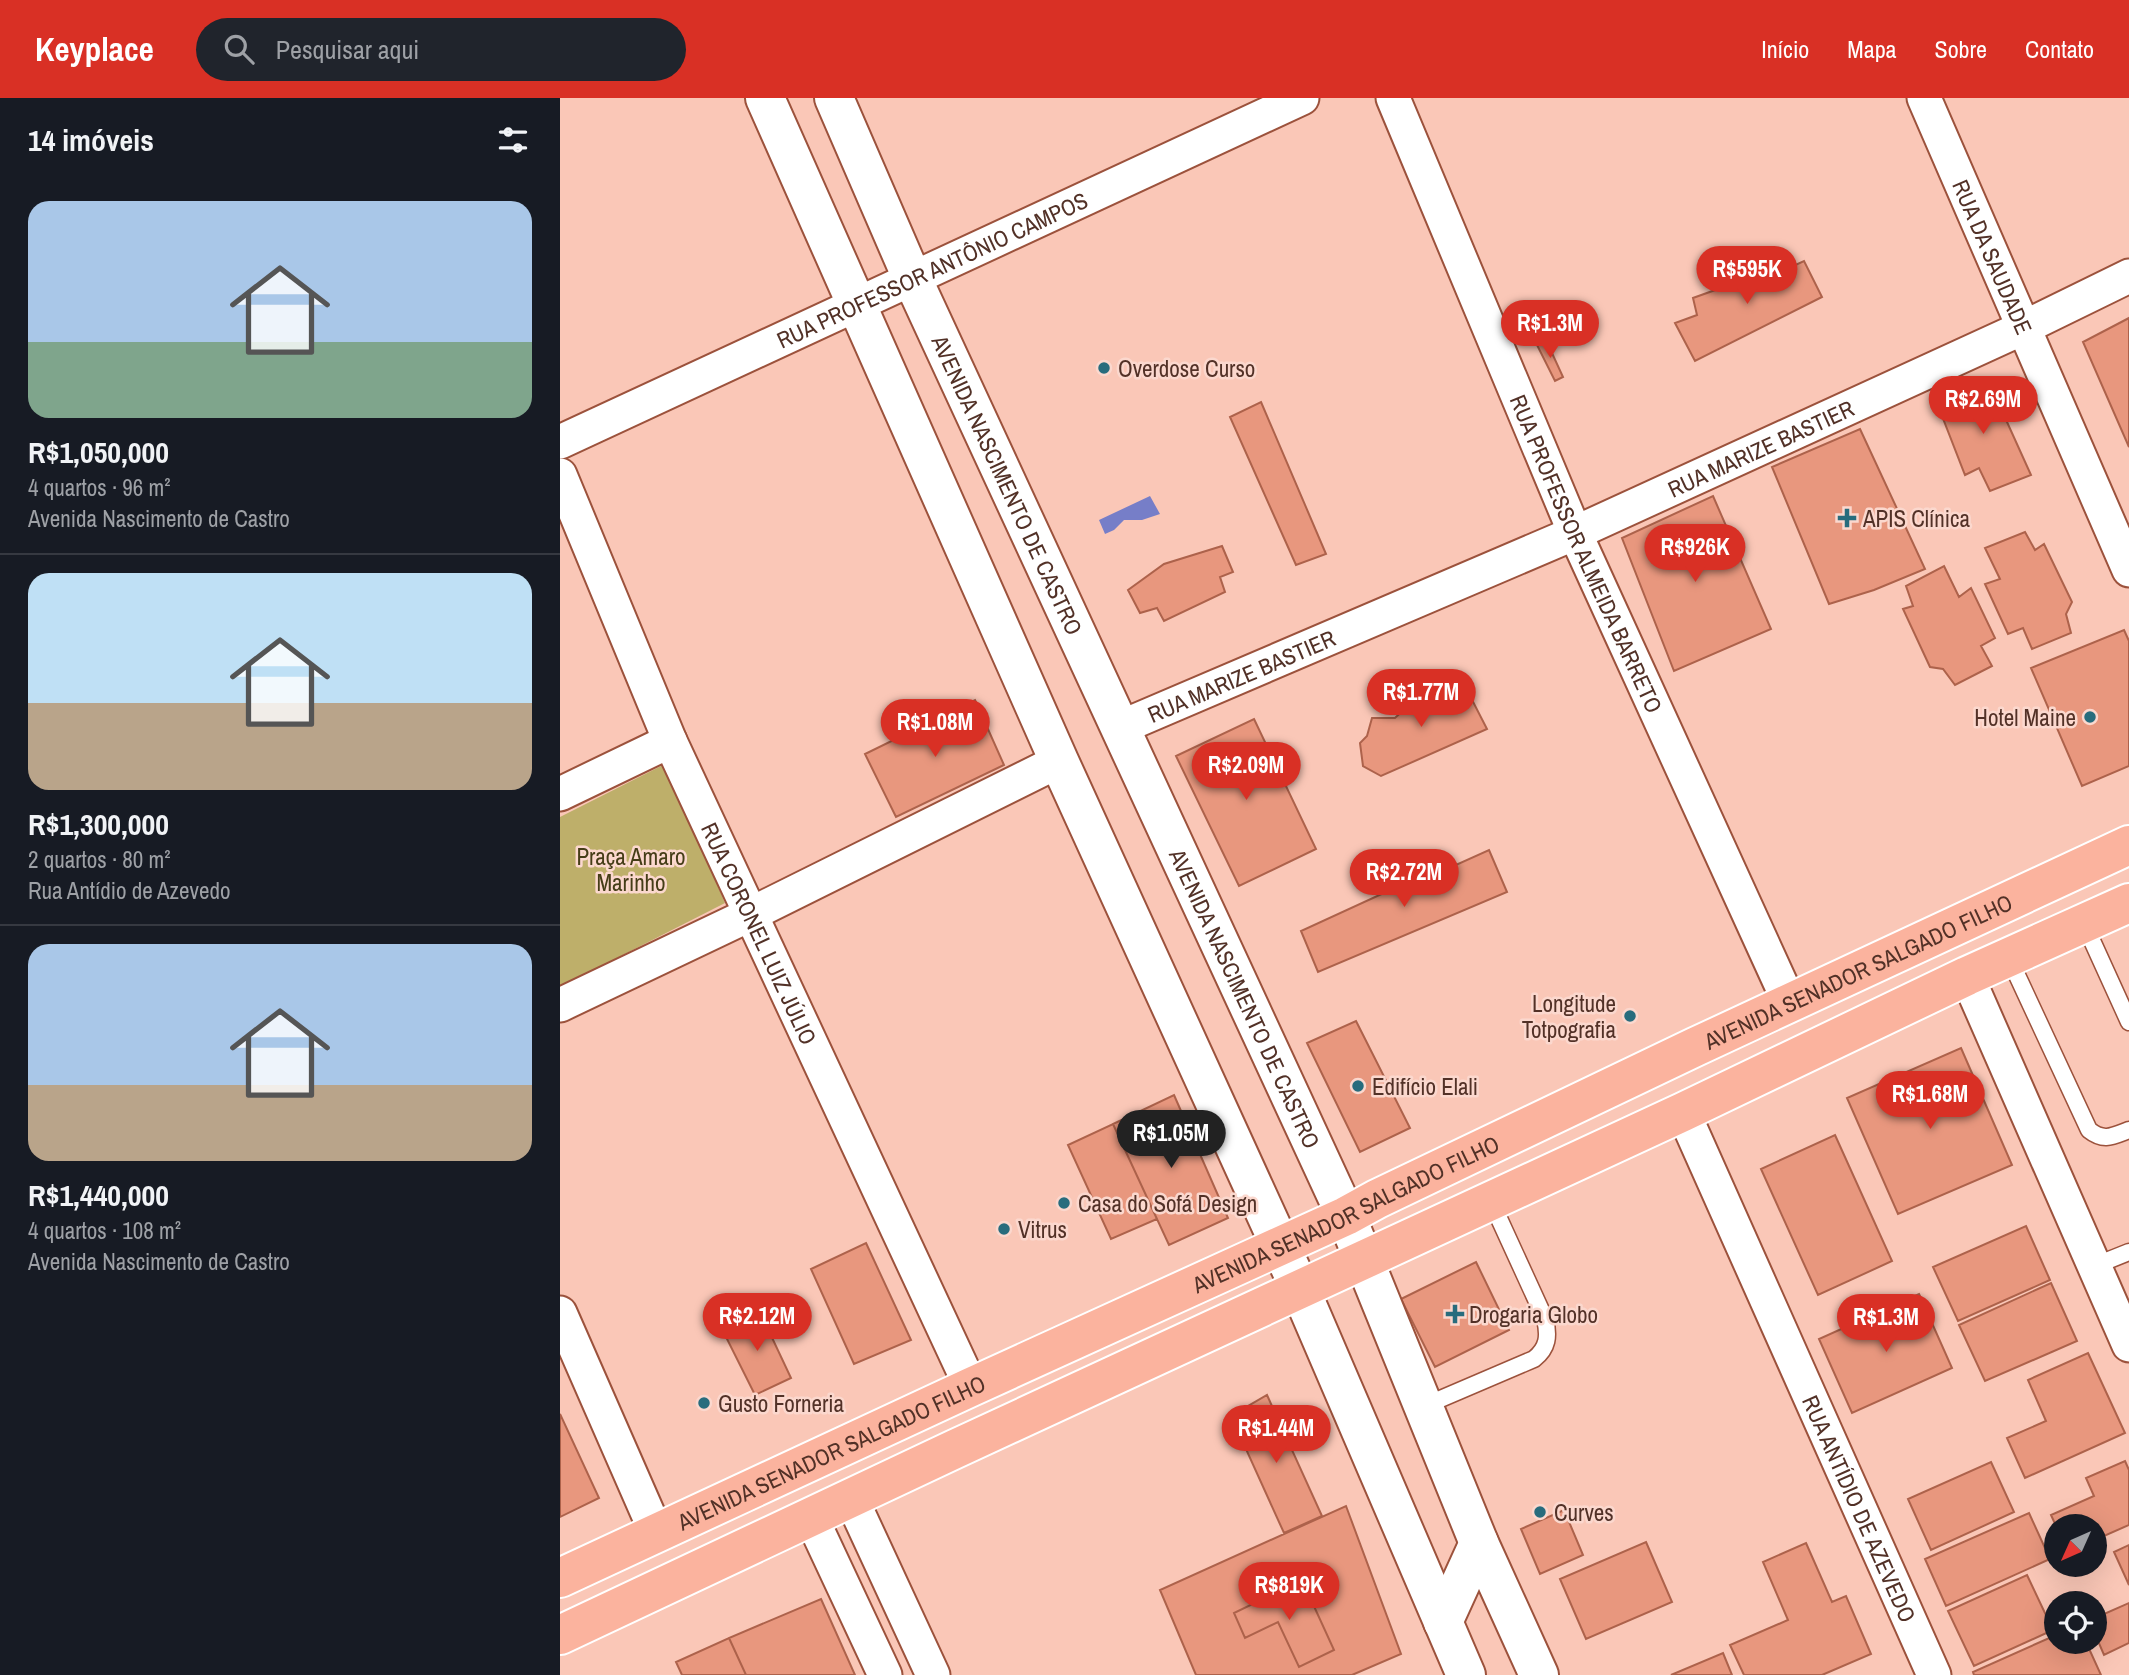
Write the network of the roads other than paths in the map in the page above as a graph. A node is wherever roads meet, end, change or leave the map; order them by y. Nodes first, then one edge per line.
1 (765, 98) edge
2 (834, 98) edge
3 (1302, 98) edge
4 (1393, 98) edge
5 (1924, 98) edge
6 (2129, 276) edge
7 (912, 278) junction
8 (855, 304) junction
9 (2025, 327) junction
10 (560, 442) edge
11 (560, 475) edge
12 (1575, 533) junction
13 (2129, 570) edge
14 (1119, 728) junction
15 (670, 741) junction
16 (1059, 761) junction
17 (560, 794) edge
18 (2129, 845) edge
19 (2129, 903) edge
20 (751, 914) junction
21 (2084, 923) junction
22 (2009, 958) junction
23 (1967, 976) junction
24 (1790, 1004) junction
25 (560, 1005) edge
26 (2129, 1022) edge
27 (1683, 1112) junction
28 (2129, 1130) edge
29 (1492, 1200) junction
30 (1346, 1216) junction
31 (1280, 1245) junction
32 (2129, 1252) edge
33 (1363, 1260) junction
34 (2094, 1266) junction
35 (1300, 1289) junction
36 (560, 1313) edge
37 (2129, 1345) edge
38 (971, 1387) junction
39 (1423, 1406) junction
40 (851, 1498) junction
41 (811, 1517) junction
42 (656, 1532) junction
43 (1479, 1543) junction
44 (560, 1578) edge
45 (1443, 1622) junction
46 (560, 1635) edge
47 (884, 1675) edge
48 (933, 1675) edge
49 (1466, 1675) edge
50 (1539, 1675) edge
51 (1934, 1675) edge

1 - 8 main road
2 - 7 main road, AVENIDA NASCIMENTO DE CASTRO
3 - 7 street, RUA PROFESSOR ANTÔNIO CAMPOS
4 - 12 street, RUA PROFESSOR ALMEIDA BARRETO
5 - 9 street, RUA DA SAUDADE
6 - 9 street, RUA MARIZE BASTIER
7 - 8 street, RUA PROFESSOR ANTÔNIO CAMPOS
7 - 14 main road, AVENIDA NASCIMENTO DE CASTRO
8 - 10 street, RUA PROFESSOR ANTÔNIO CAMPOS
8 - 16 main road
9 - 12 street, RUA MARIZE BASTIER
9 - 13 street, RUA DA SAUDADE
11 - 15 street, RUA CORONEL LUIZ JÚLIO
12 - 14 street, RUA MARIZE BASTIER
12 - 24 street, RUA PROFESSOR ALMEIDA BARRETO
14 - 30 main road, AVENIDA NASCIMENTO DE CASTRO
15 - 17 street
15 - 20 street, RUA CORONEL LUIZ JÚLIO
16 - 20 street
16 - 31 main road
18 - 24 highway, AVENIDA SENADOR SALGADO FILHO
19 - 21 highway
20 - 25 street
20 - 38 street, RUA CORONEL LUIZ JÚLIO
21 - 22 highway
21 - 26 lane
22 - 23 highway
22 - 28 lane
23 - 27 highway
23 - 34 street
24 - 30 highway, AVENIDA SENADOR SALGADO FILHO
27 - 29 highway
27 - 51 street, RUA ANTÍDIO DE AZEVEDO
29 - 33 highway
29 - 39 lane
30 - 31 highway, AVENIDA SENADOR SALGADO FILHO
30 - 33 main road, AVENIDA NASCIMENTO DE CASTRO
31 - 35 main road
31 - 38 highway, AVENIDA SENADOR SALGADO FILHO
32 - 34 lane
33 - 35 highway
33 - 39 main road, AVENIDA NASCIMENTO DE CASTRO
34 - 37 street
35 - 40 highway
35 - 45 main road
36 - 42 street
38 - 42 highway, AVENIDA SENADOR SALGADO FILHO
39 - 43 main road, AVENIDA NASCIMENTO DE CASTRO
40 - 41 highway
40 - 48 street
41 - 46 highway
41 - 47 street
42 - 44 highway, AVENIDA SENADOR SALGADO FILHO
43 - 45 main road
43 - 50 main road, AVENIDA NASCIMENTO DE CASTRO
45 - 49 main road

